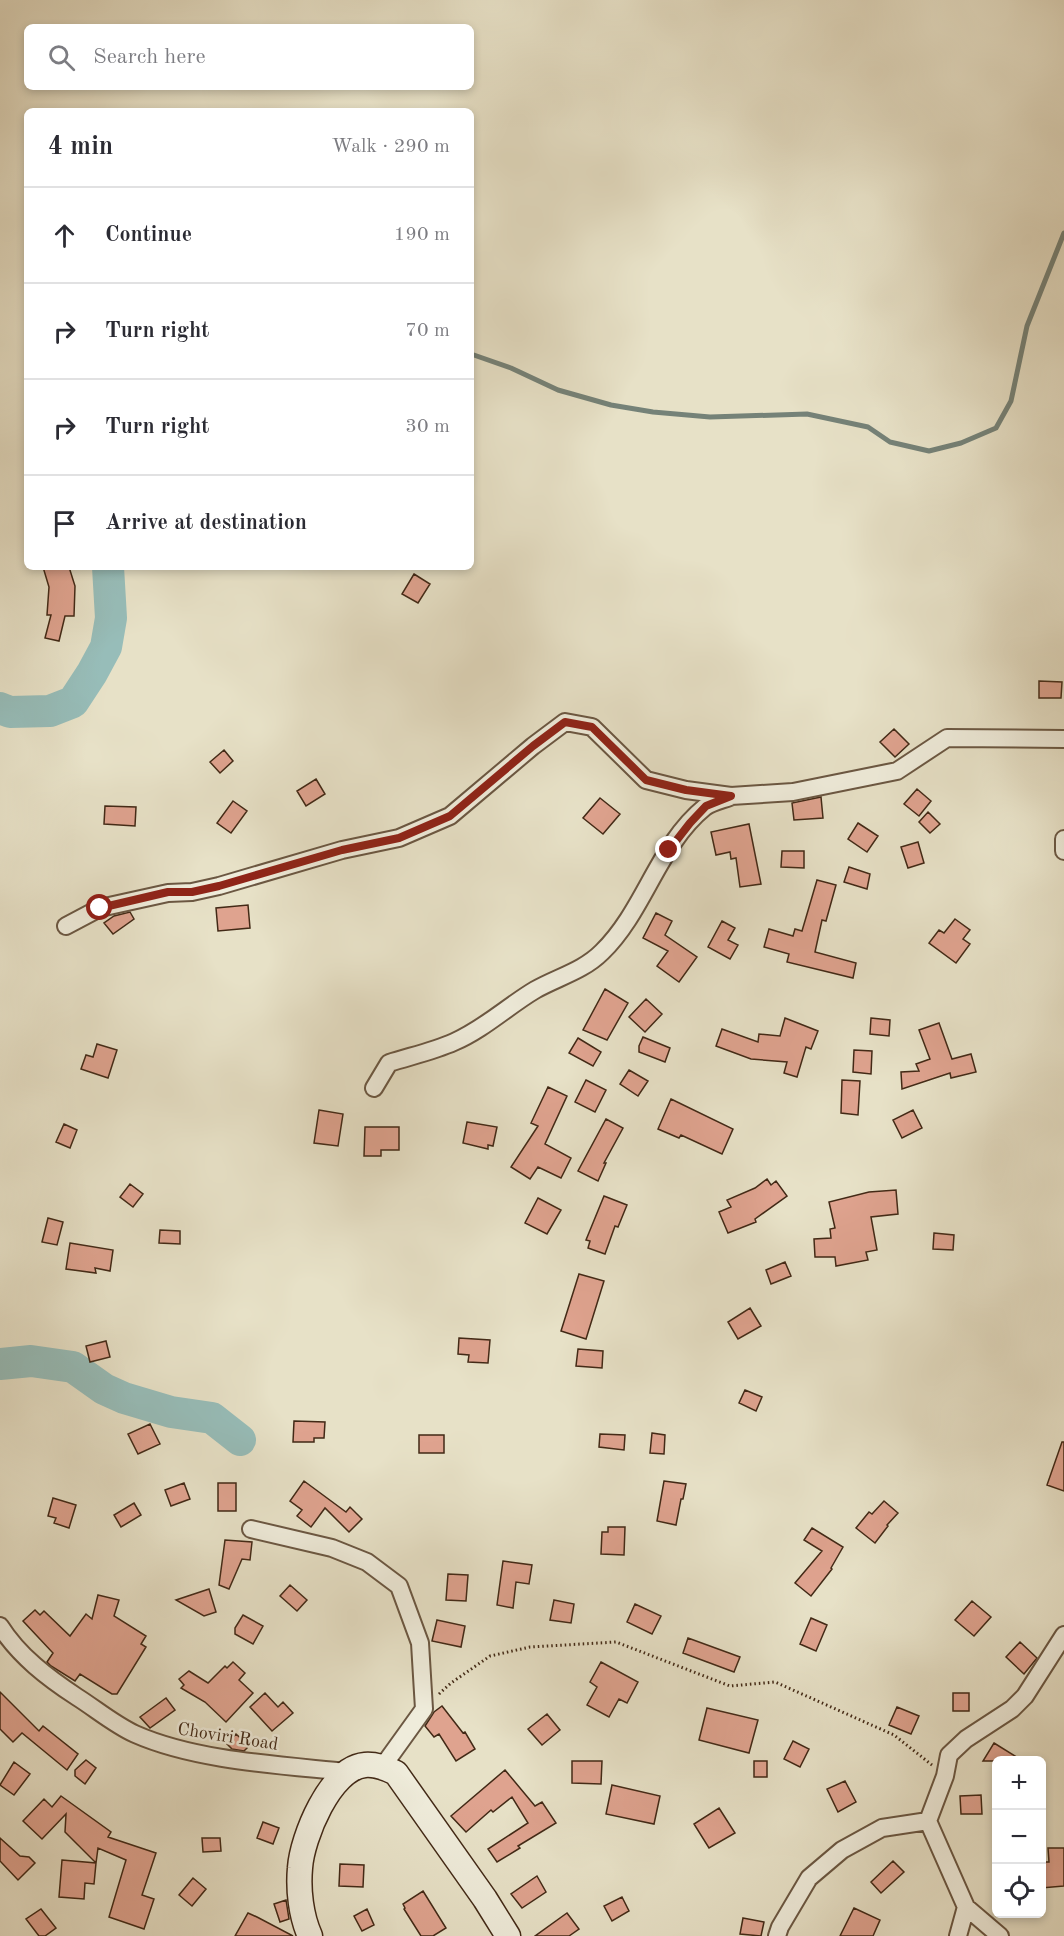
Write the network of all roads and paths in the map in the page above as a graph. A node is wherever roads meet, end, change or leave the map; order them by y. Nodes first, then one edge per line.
1 (1064, 739) edge
2 (731, 796) junction
3 (1064, 839) edge
4 (1064, 851) edge
5 (66, 926) dead end
6 (374, 1088) dead end
7 (251, 1529) dead end
8 (0, 1626) edge
9 (1064, 1635) edge
10 (424, 1709) junction
11 (383, 1766) junction
12 (347, 1772) junction
13 (945, 1776) junction
14 (928, 1821) junction
15 (966, 1907) junction
16 (310, 1936) edge
17 (508, 1936) edge
18 (777, 1936) edge
19 (958, 1936) edge
20 (1000, 1936) edge

1 - 2 street
2 - 5 street
2 - 6 street
3 - 4 street
7 - 10 street
8 - 12 street, Choviri Road
9 - 13 street
10 - 11 street
10 - 13 path
11 - 12 street
11 - 17 street
12 - 16 street
13 - 14 street
14 - 15 street
14 - 18 street
15 - 19 street
15 - 20 street

